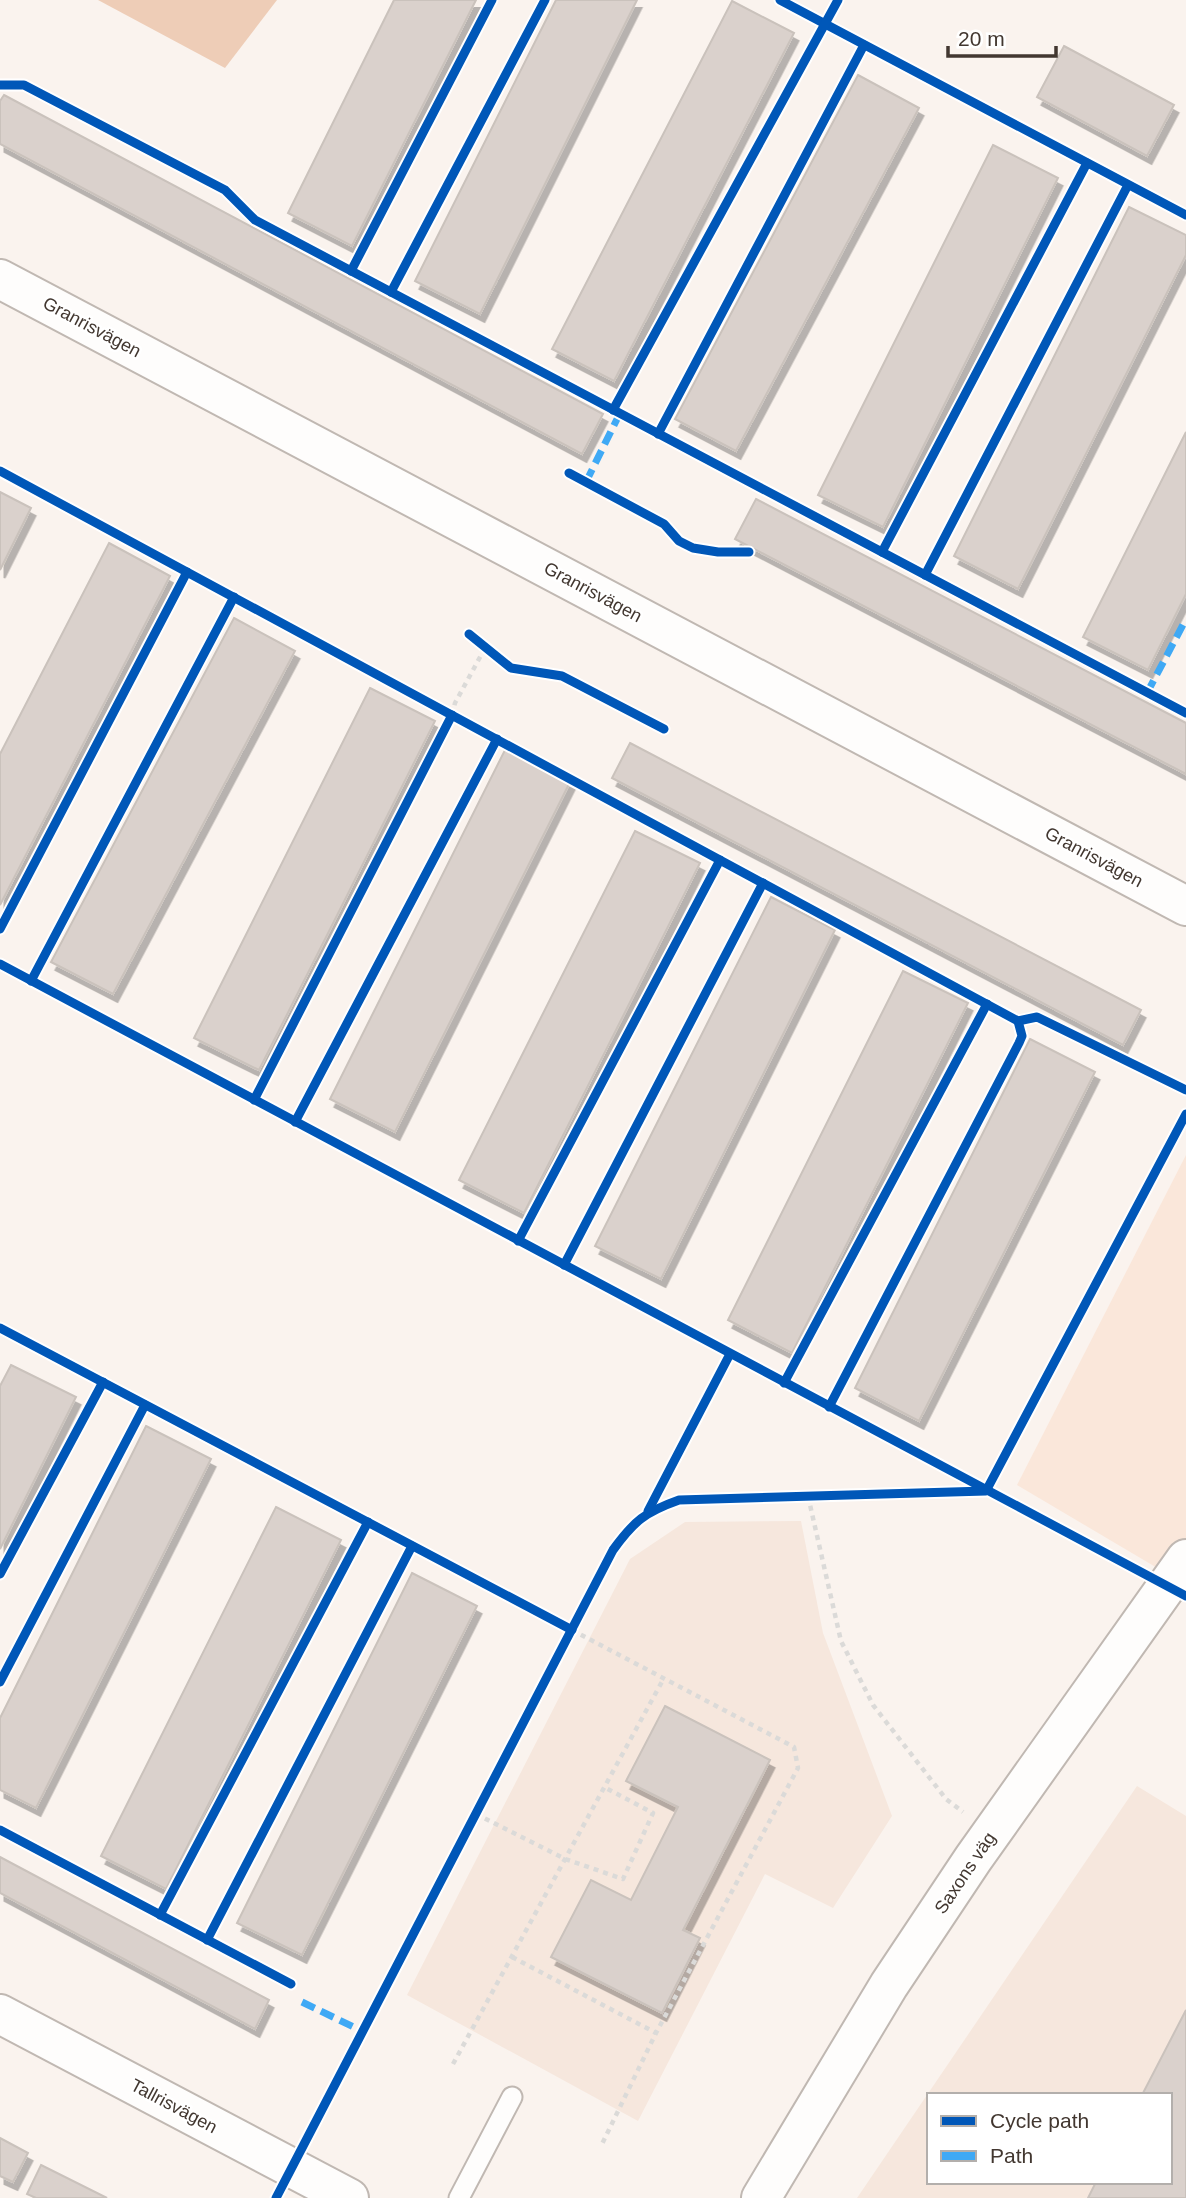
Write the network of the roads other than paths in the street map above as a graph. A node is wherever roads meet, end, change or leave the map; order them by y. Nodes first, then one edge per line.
1 (0, 279) edge
2 (1186, 906) edge
3 (1186, 1559) edge
4 (0, 2014) edge
5 (512, 2097) dead end
6 (349, 2198) edge
7 (459, 2198) edge
8 (761, 2198) edge

1 - 2 street, Granrisvägen
3 - 8 street, Saxons väg
4 - 6 street, Tallrisvägen
5 - 7 lane

